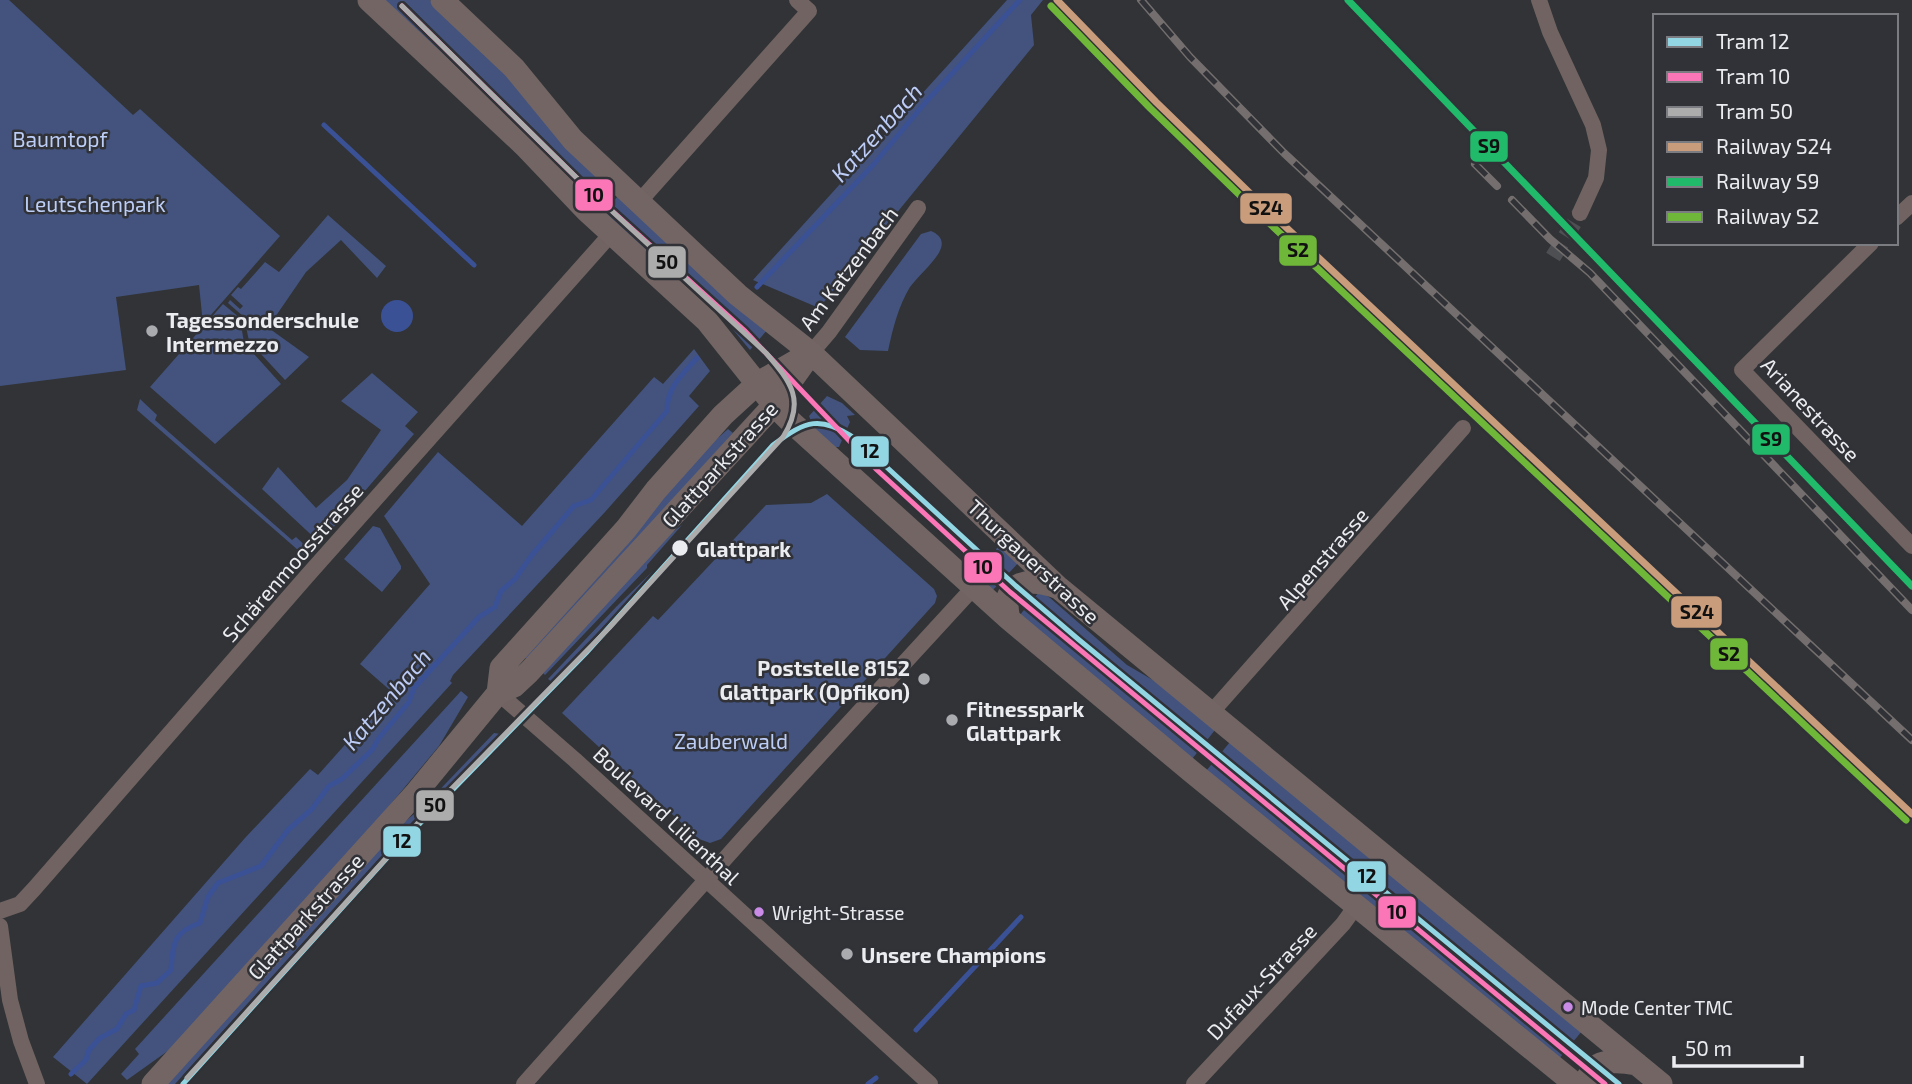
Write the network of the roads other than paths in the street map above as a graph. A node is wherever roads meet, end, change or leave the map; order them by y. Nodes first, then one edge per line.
1 (369, 0) edge
2 (442, 0) edge
3 (1539, 0) edge
4 (803, 6) edge
5 (639, 202) junction
6 (1912, 203) edge
7 (918, 208) dead end
8 (1580, 213) tunnel mouth
9 (1898, 216) edge
10 (611, 234) junction
11 (1869, 245) edge
12 (811, 353) junction
13 (758, 383) junction
14 (774, 405) junction
15 (1463, 429) dead end
16 (1912, 546) edge
17 (974, 587) junction
18 (1059, 588) junction
19 (1009, 619) junction
20 (498, 693) junction
21 (1210, 714) junction
22 (706, 880) junction
23 (1356, 906) junction
24 (0, 911) edge
25 (0, 926) edge
26 (1637, 1064) junction
27 (158, 1078) edge
28 (37, 1084) edge
29 (136, 1084) edge
30 (524, 1084) edge
31 (930, 1084) edge
32 (1195, 1084) edge
33 (1575, 1084) edge
34 (1587, 1084) edge
35 (1661, 1084) edge

1 - 10 main road
2 - 5 main road, Thurgauerstrasse
3 - 8 street
4 - 5 street
5 - 12 main road, Thurgauerstrasse
6 - 9 street
7 - 12 street, Am Katzenbach
10 - 13 main road
10 - 24 street, Schärenmoosstrasse
11 - 16 street, Arianestrasse
12 - 13 main road, Glattparkstrasse
12 - 14 main road, Glattparkstrasse
12 - 18 main road, Thurgauerstrasse
13 - 14 main road
13 - 20 main road, Glattparkstrasse
14 - 17 main road
14 - 20 main road, Glattparkstrasse
15 - 21 street, Alpenstrasse
17 - 19 main road
17 - 22 street
18 - 19 main road
18 - 21 main road, Thurgauerstrasse
19 - 23 main road
20 - 22 street, Boulevard Lilienthal
20 - 27 main road, Glattparkstrasse
21 - 26 main road, Thurgauerstrasse
22 - 30 street
22 - 31 street, Boulevard Lilienthal
23 - 32 street, Dufaux-Strasse
23 - 33 main road
25 - 28 street
26 - 34 main road
26 - 35 main road, Thurgauerstrasse
27 - 29 main road, Glattparkstrasse

